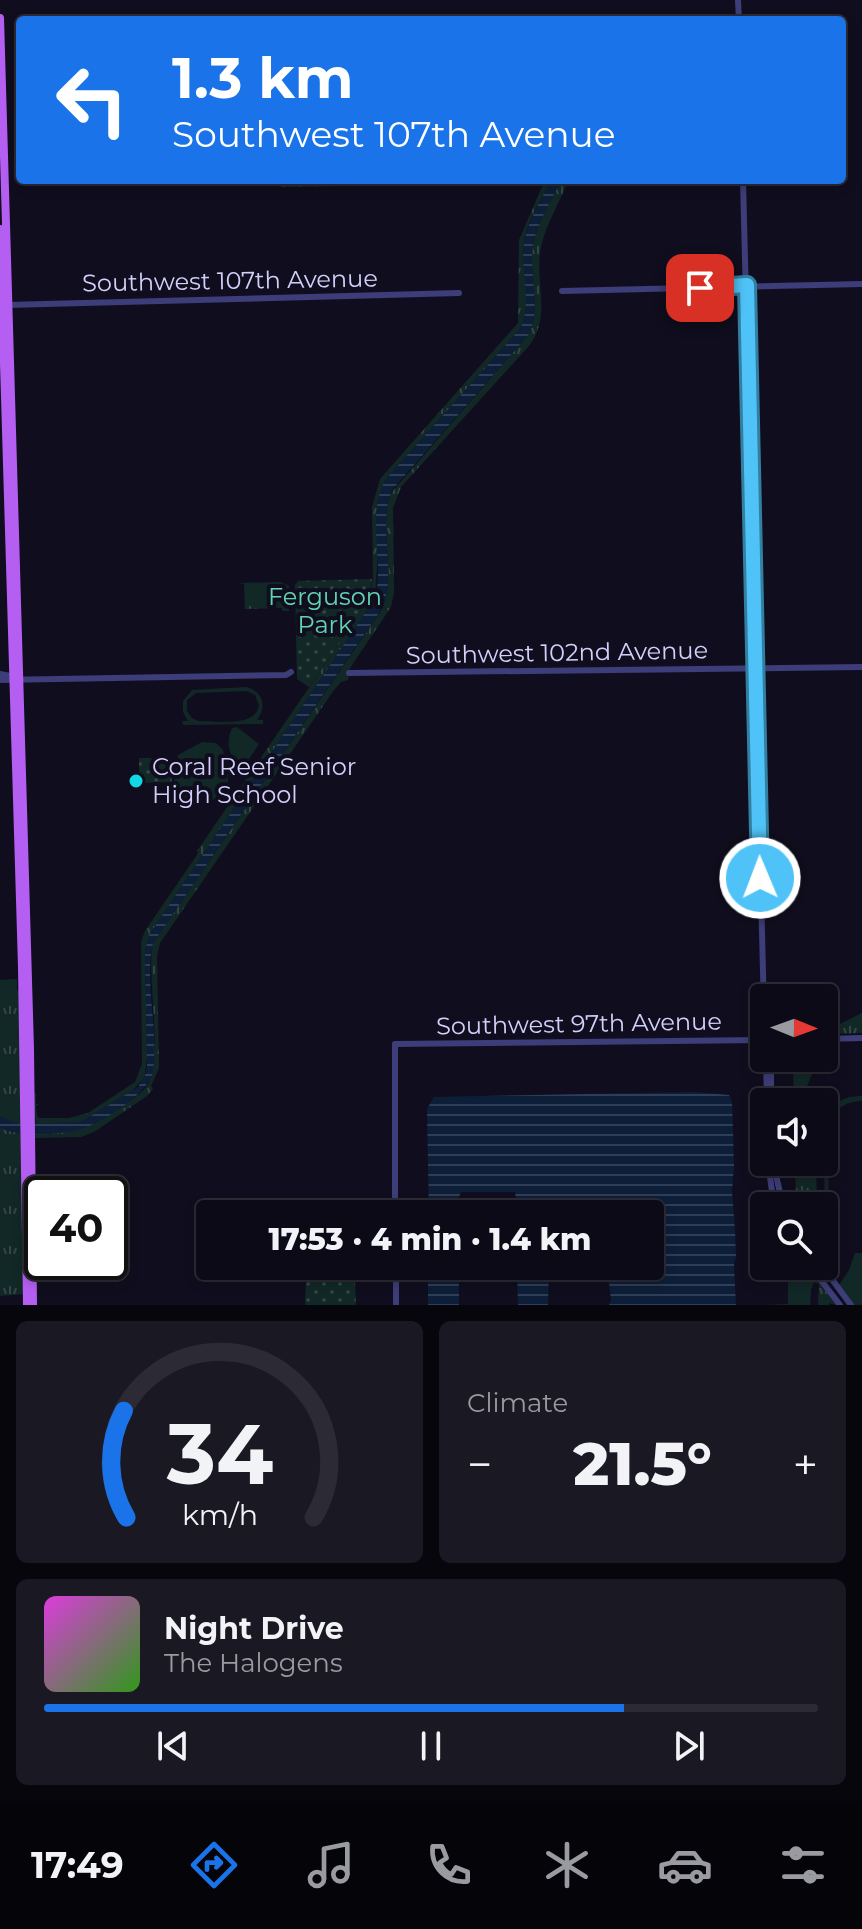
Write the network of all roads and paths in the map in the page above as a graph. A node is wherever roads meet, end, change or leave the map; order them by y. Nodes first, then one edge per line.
1 (0, 18) edge
2 (743, 184) edge
3 (0, 229) edge
4 (862, 284) edge
5 (747, 285) junction
6 (562, 291) dead end
7 (459, 293) dead end
8 (5, 305) junction
9 (862, 667) edge
10 (754, 668) junction
11 (291, 672) dead end
12 (349, 673) dead end
13 (0, 677) edge
14 (14, 678) junction
15 (763, 984) edge
16 (862, 1038) edge
17 (838, 1039) edge
18 (750, 1040) edge
19 (395, 1200) edge
20 (396, 1280) edge
21 (821, 1280) edge
22 (832, 1280) edge
23 (30, 1305) edge
24 (396, 1305) edge
25 (840, 1305) edge
26 (851, 1305) edge

1 - 8 main road
2 - 5 street
3 - 8 main road
4 - 5 street
5 - 6 street
5 - 10 street
7 - 8 street, Southwest 107th Avenue
8 - 14 main road
9 - 10 street, Southwest 102nd Avenue
10 - 12 street, Southwest 102nd Avenue
10 - 15 street
11 - 14 street
13 - 14 street
14 - 23 main road
16 - 17 street
18 - 19 street, Southwest 97th Avenue
20 - 24 street
21 - 25 street
22 - 26 street

